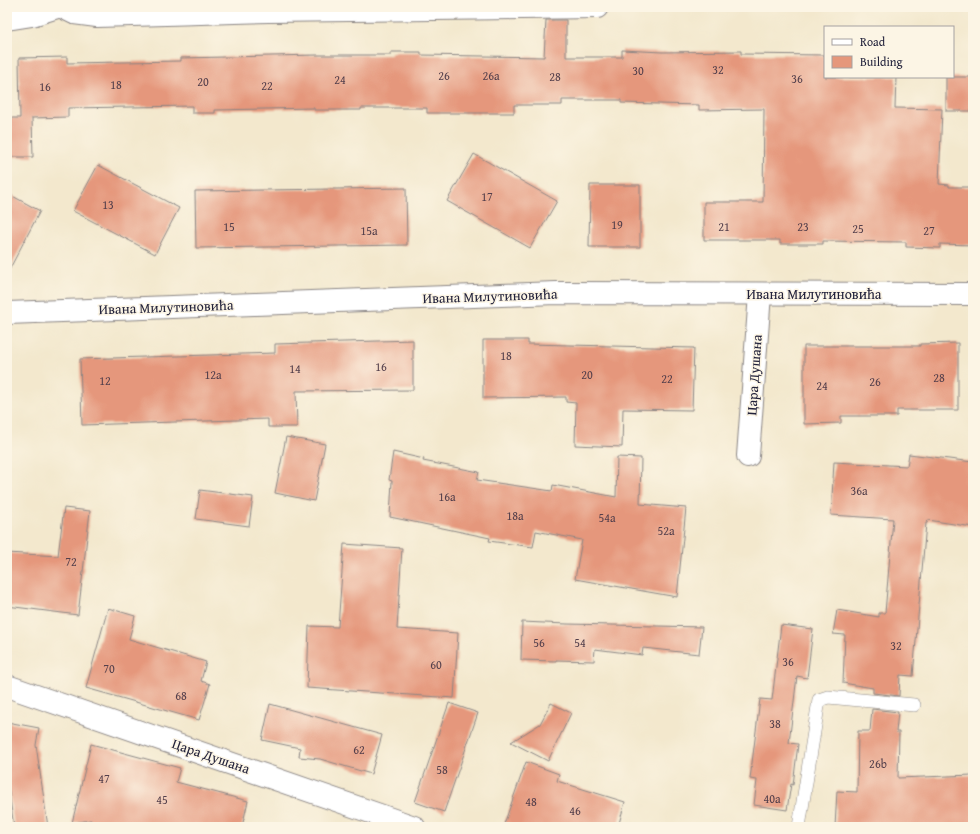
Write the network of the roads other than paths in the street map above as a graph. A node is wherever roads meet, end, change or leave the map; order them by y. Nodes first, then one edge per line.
1 (57, 7) edge
2 (62, 7) edge
3 (597, 7) edge
4 (7, 19) edge
5 (760, 294) junction
6 (973, 294) edge
7 (7, 313) edge
8 (748, 456) dead end
9 (7, 686) edge
10 (914, 705) dead end
11 (384, 822) edge
12 (414, 827) edge
13 (799, 827) edge

1 - 4 street
2 - 3 street
5 - 6 street, Ивана Милутиновића
5 - 7 street, Ивана Милутиновића
5 - 8 street, Цара Душана
9 - 11 street, Цара Душана
10 - 13 lane
11 - 12 street, Цара Душана

